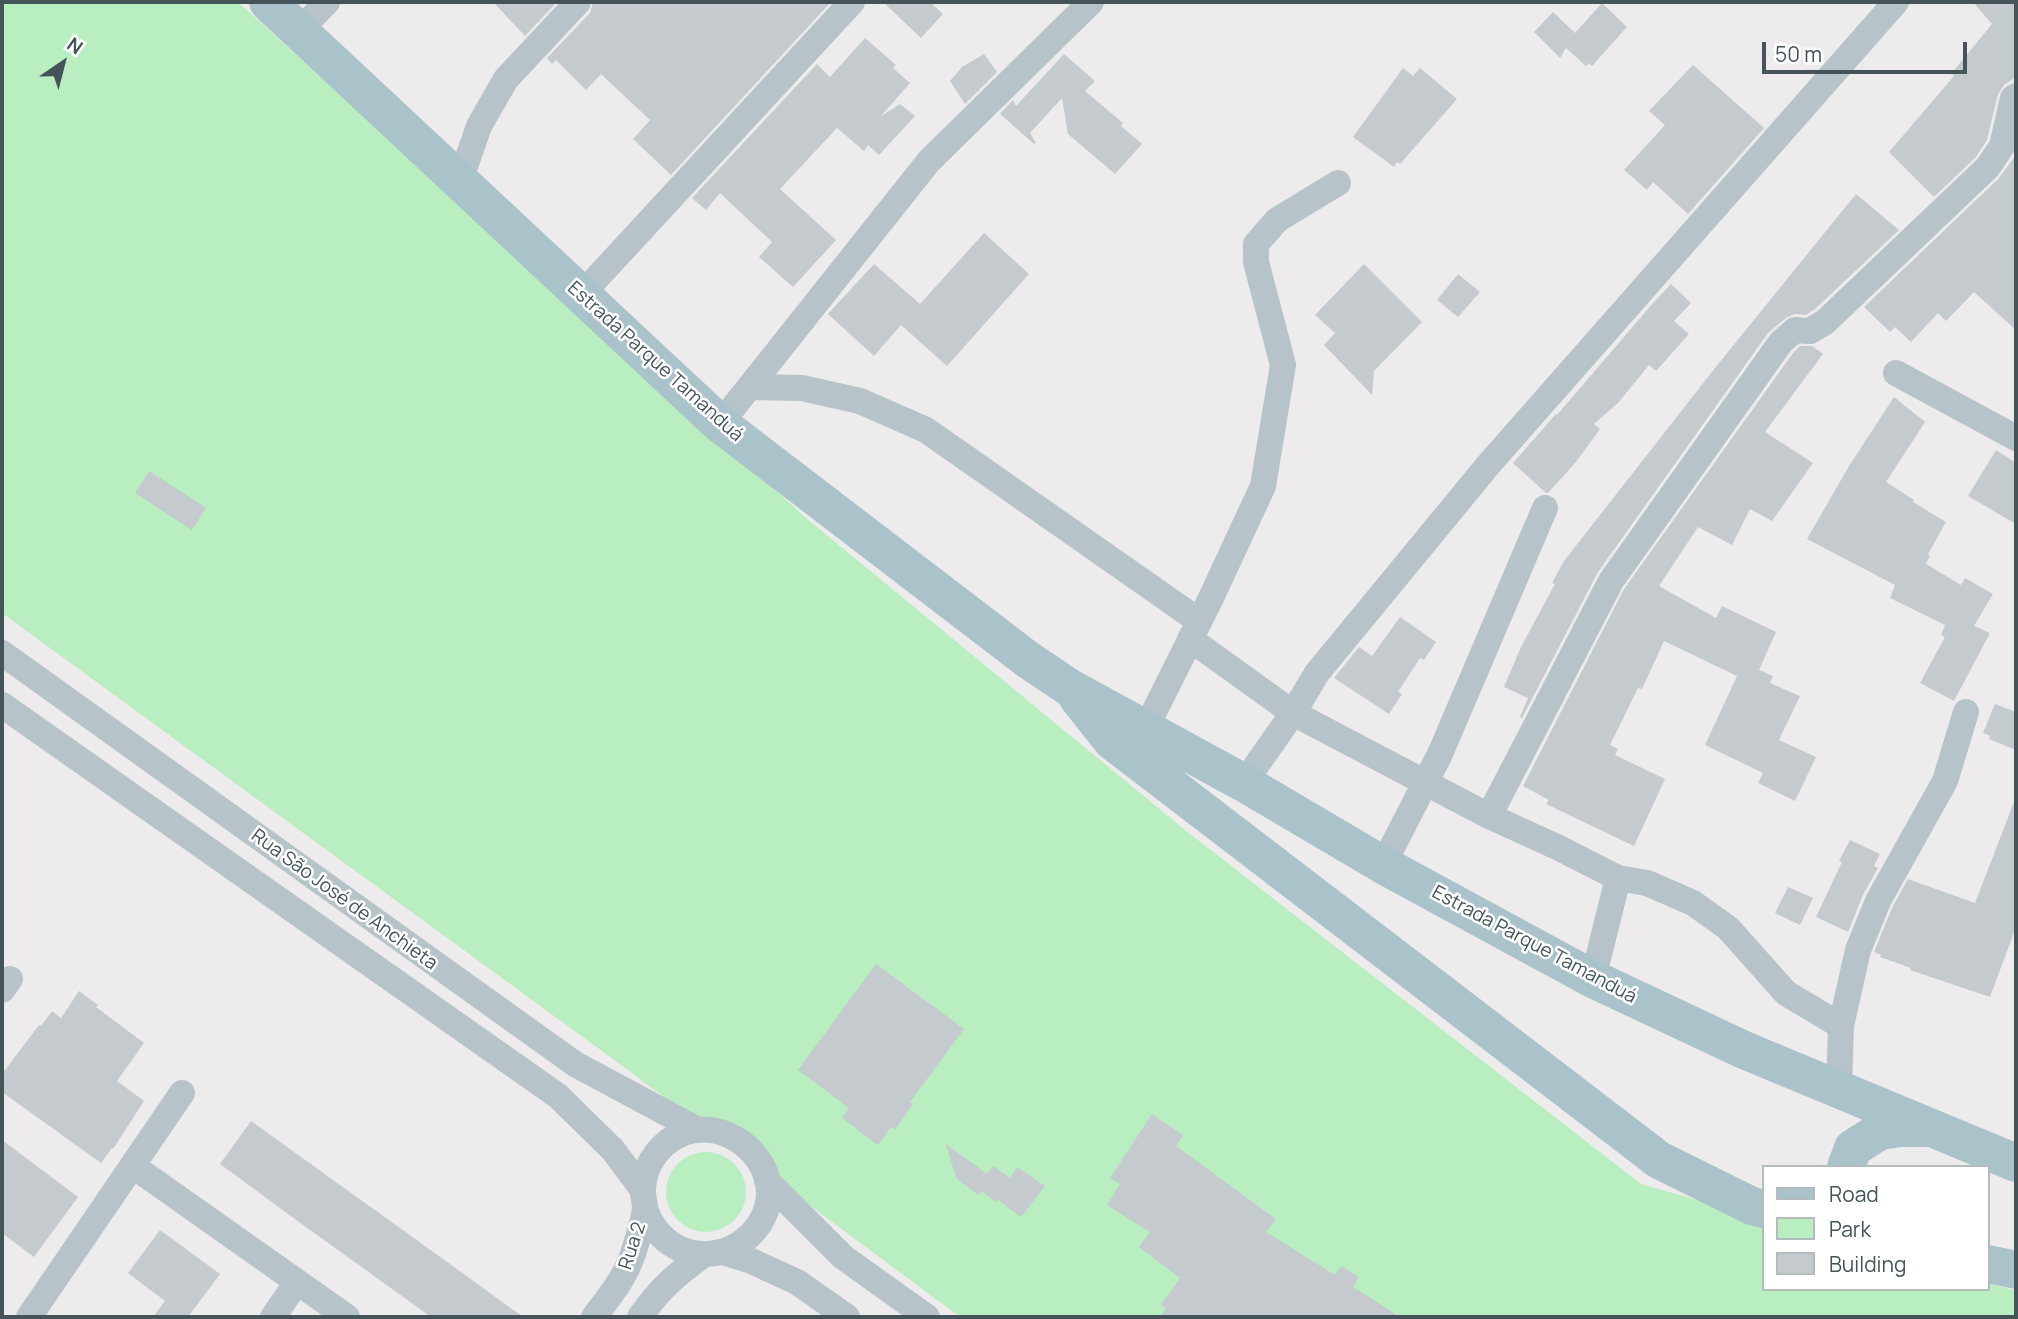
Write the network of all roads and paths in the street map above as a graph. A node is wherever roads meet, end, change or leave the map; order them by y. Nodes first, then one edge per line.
1 (268, 2) edge
2 (327, 2) edge
3 (578, 2) edge
4 (852, 2) edge
5 (1091, 2) edge
6 (1896, 2) edge
7 (299, 31) junction
8 (2016, 96) edge
9 (460, 181) junction
10 (1338, 183) dead end
11 (581, 295) junction
12 (1896, 373) dead end
13 (750, 387) junction
14 (720, 424) junction
15 (2016, 438) edge
16 (1545, 508) dead end
17 (1195, 630) junction
18 (2, 653) edge
19 (1070, 688) junction
20 (2, 705) edge
21 (1966, 712) dead end
22 (1293, 713) junction
23 (1146, 728) junction
24 (1244, 783) junction
25 (1426, 783) junction
26 (1489, 816) junction
27 (1382, 865) junction
28 (1618, 878) junction
29 (1593, 979) junction
30 (1841, 1026) junction
31 (1839, 1088) junction
32 (182, 1093) dead end
33 (1929, 1128) junction
34 (698, 1130) junction
35 (2016, 1163) edge
36 (1847, 1165) edge
37 (133, 1166) junction
38 (767, 1181) junction
39 (644, 1199) junction
40 (1762, 1208) edge
41 (713, 1254) junction
42 (1990, 1264) edge
43 (2016, 1270) edge
44 (297, 1282) junction
45 (29, 1317) edge
46 (273, 1317) edge
47 (347, 1317) edge
48 (594, 1317) edge
49 (640, 1317) edge
50 (847, 1317) edge
51 (927, 1317) edge

1 - 7 main road, Estrada Parque Tamanduá
2 - 7 street
3 - 9 street
4 - 11 street
5 - 13 street
6 - 22 street
7 - 9 main road, Estrada Parque Tamanduá
8 - 26 street
9 - 11 main road, Estrada Parque Tamanduá
10 - 17 street
11 - 14 main road, Estrada Parque Tamanduá
12 - 15 street
13 - 14 street
13 - 17 street
14 - 19 main road, Estrada Parque Tamanduá
16 - 25 street
17 - 22 street
17 - 23 street
18 - 34 street, Rua São José de Anchieta
19 - 23 main road, Estrada Parque Tamanduá
19 - 40 main road, Estrada Parque Tamanduá
20 - 39 street, Rua São José de Anchieta
21 - 30 street
22 - 24 street
22 - 25 street
23 - 24 main road, Estrada Parque Tamanduá
24 - 27 main road, Estrada Parque Tamanduá
25 - 26 street
25 - 27 street
26 - 28 street
27 - 29 main road, Estrada Parque Tamanduá
28 - 29 street
28 - 30 street
29 - 31 main road, Estrada Parque Tamanduá
30 - 31 street
31 - 33 main road, Estrada Parque Tamanduá
32 - 37 street
33 - 35 main road, Estrada Parque Tamanduá
33 - 36 main road
34 - 38 street, Rua São José de Anchieta
34 - 39 street
37 - 44 street
37 - 45 street
38 - 41 street
38 - 51 street, Rua São José de Anchieta
39 - 41 street, Rua São José de Anchieta
39 - 48 street, Rua 2
41 - 49 street
41 - 50 street, Rua São José de Anchieta
42 - 43 main road
44 - 46 street
44 - 47 street

